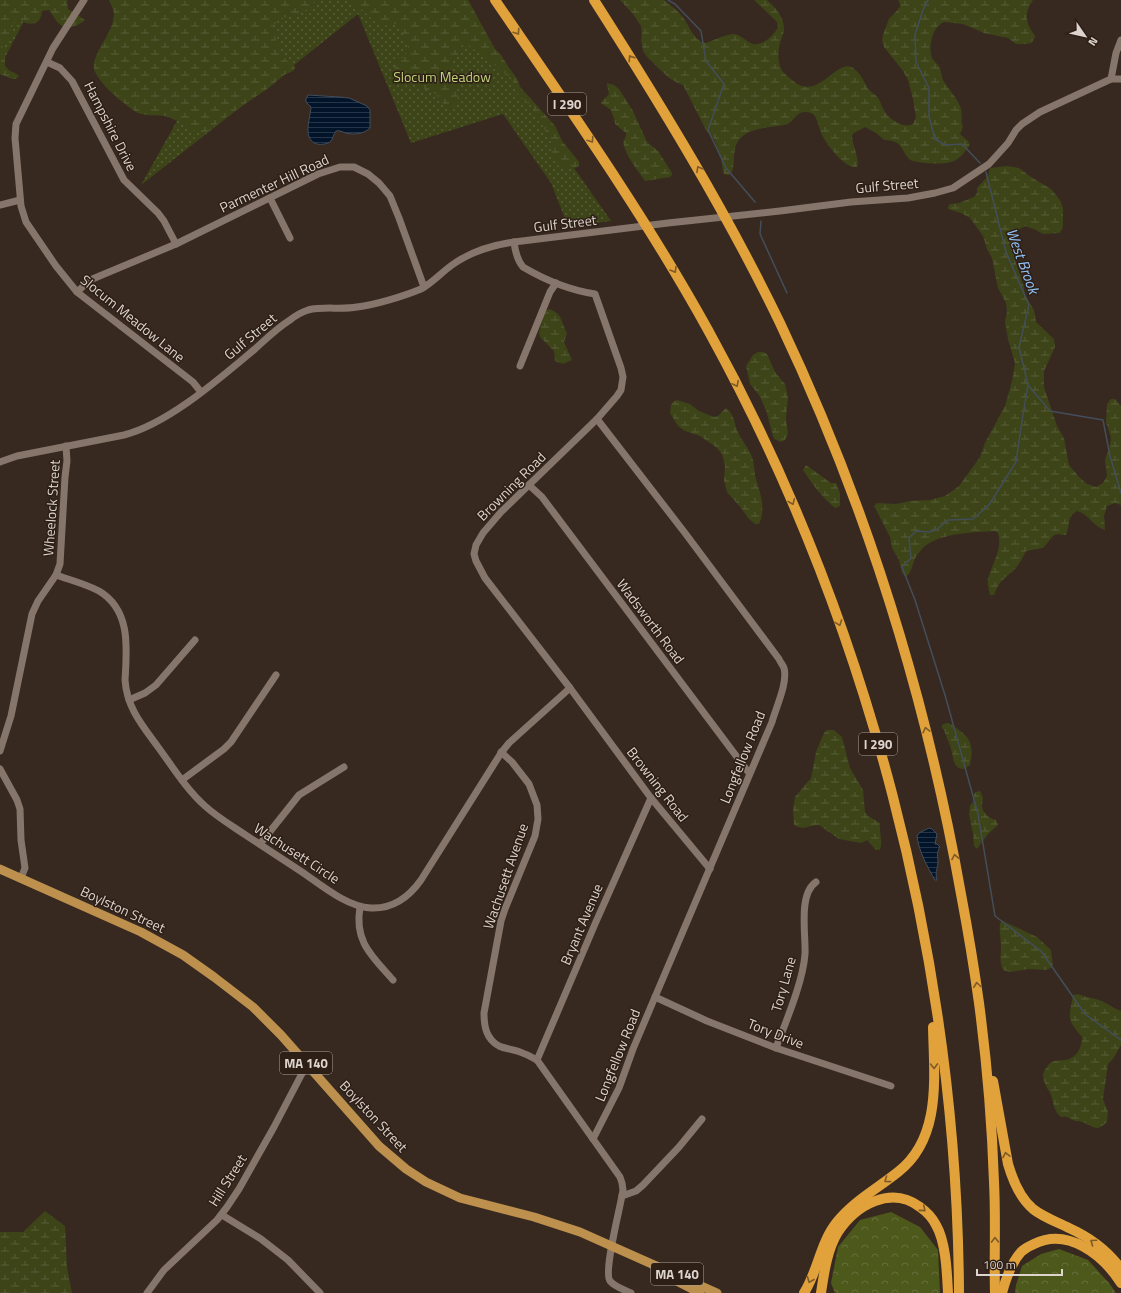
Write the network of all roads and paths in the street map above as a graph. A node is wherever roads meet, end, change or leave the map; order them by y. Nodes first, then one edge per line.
1 (84, 0) edge
2 (496, 0) edge
3 (594, 0) edge
4 (1121, 40) edge
5 (47, 62) junction
6 (1111, 79) junction
7 (1121, 79) edge
8 (270, 198) junction
9 (20, 200) junction
10 (0, 205) edge
11 (290, 238) dead end
12 (514, 242) junction
13 (176, 244) junction
14 (556, 283) junction
15 (424, 287) junction
16 (77, 292) junction
17 (520, 366) dead end
18 (201, 392) junction
19 (597, 419) junction
20 (66, 446) junction
21 (0, 462) edge
22 (529, 485) junction
23 (56, 575) junction
24 (195, 640) dead end
25 (276, 675) dead end
26 (570, 688) junction
27 (129, 700) junction
28 (0, 751) edge
29 (501, 752) junction
30 (344, 767) dead end
31 (0, 769) edge
32 (750, 773) junction
33 (182, 780) junction
34 (651, 798) junction
35 (260, 844) junction
36 (0, 869) edge
37 (710, 869) junction
38 (21, 878) junction
39 (816, 882) dead end
40 (360, 907) junction
41 (393, 980) dead end
42 (932, 985) junction
43 (655, 996) junction
44 (980, 1007) junction
45 (776, 1048) junction
46 (537, 1060) junction
47 (307, 1064) junction
48 (891, 1086) dead end
49 (702, 1119) dead end
50 (593, 1139) junction
51 (622, 1196) junction
52 (222, 1215) junction
53 (612, 1246) junction
54 (636, 1258) junction
55 (1121, 1269) edge
56 (1121, 1283) edge
57 (147, 1293) edge
58 (320, 1293) edge
59 (631, 1293) edge
60 (700, 1293) edge
61 (717, 1293) edge
62 (804, 1293) edge
63 (821, 1293) edge
64 (948, 1293) edge
65 (959, 1293) edge
66 (995, 1293) edge
67 (1002, 1293) edge

1 - 5 street, Slocum Meadow Lane
2 -> 42 highway, I 290
44 -> 3 highway
4 - 6 street
5 - 9 street, Slocum Meadow Lane
5 - 13 street, Hampshire Drive
6 - 7 street
6 - 12 street, Gulf Street
8 - 11 street
8 - 13 street, Parmenter Hill Road
8 - 15 street, Parmenter Hill Road
9 - 10 street
9 - 16 street, Slocum Meadow Lane
12 - 14 street, Browning Road
12 - 15 street, Gulf Street
13 - 16 street, Parmenter Hill Road
14 - 17 street
14 - 19 street, Browning Road
15 - 18 street, Gulf Street
16 - 18 street, Slocum Meadow Lane
18 - 20 street, Gulf Street
19 - 22 street, Browning Road
19 - 32 street, Longfellow Road
20 - 21 street, Gulf Street
20 - 23 street, Wheelock Street
22 - 26 street, Browning Road
22 - 32 street, Wadsworth Road
23 - 27 street, Wachusett Circle
23 - 28 street, Wheelock Street
24 - 27 street
25 - 33 street
26 - 29 street, Wachusett Circle
26 - 34 street, Browning Road
27 - 33 street, Wachusett Circle
29 - 40 street, Wachusett Circle
29 - 46 street, Wachusett Avenue
30 - 35 street
31 - 38 street
32 - 37 street, Longfellow Road
33 - 35 street, Wachusett Circle
34 - 37 street, Browning Road
34 - 46 street, Bryant Avenue
35 - 40 street, Wachusett Circle
36 - 38 main road, Boylston Street / MA 140
37 - 43 street, Longfellow Road
38 - 47 main road, Boylston Street / MA 140
39 - 45 street, Tory Lane
40 - 41 street
42 -> 62 highway
42 - 65 highway, I 290
43 - 45 street, Tory Drive
43 - 50 street, Longfellow Road
55 -> 44 highway
66 -> 44 highway
45 - 48 street, Tory Drive
46 - 50 street
47 - 52 street, Hill Street
47 - 53 main road, Boylston Street / MA 140
49 - 51 street
50 - 51 street
51 - 53 street
52 - 57 street, Hill Street
52 - 58 street
53 - 54 main road, Boylston Street / MA 140
53 - 59 street
54 - 60 main road, Boylston Street / MA 140
54 - 61 main road, Boylston Street / MA 140
56 - 67 highway
63 -> 64 highway

